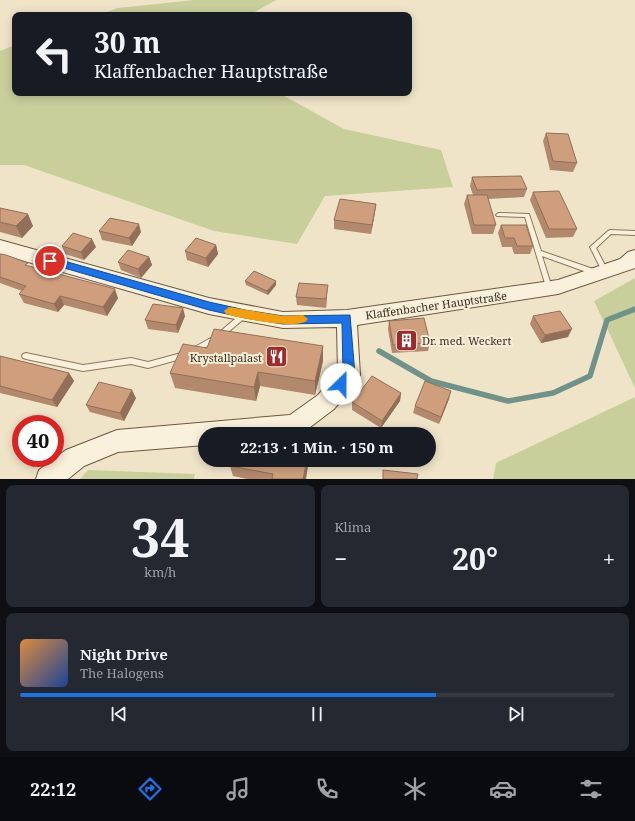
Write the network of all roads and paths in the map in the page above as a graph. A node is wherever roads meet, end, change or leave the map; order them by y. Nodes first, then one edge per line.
1 (499, 215) dead end
2 (635, 232) edge
3 (0, 247) edge
4 (538, 252) junction
5 (635, 257) edge
6 (601, 272) junction
7 (549, 288) junction
8 (245, 314) junction
9 (347, 318) junction
10 (26, 356) dead end
11 (48, 479) edge

1 - 4 lane
2 - 6 lane
3 - 8 street, Klaffenbacher Hauptstraße
4 - 6 lane
4 - 7 lane
5 - 6 street, Klaffenbacher Hauptstraße
6 - 7 street, Klaffenbacher Hauptstraße
7 - 9 street, Klaffenbacher Hauptstraße
8 - 9 street, Klaffenbacher Hauptstraße
8 - 10 lane
9 - 11 street

